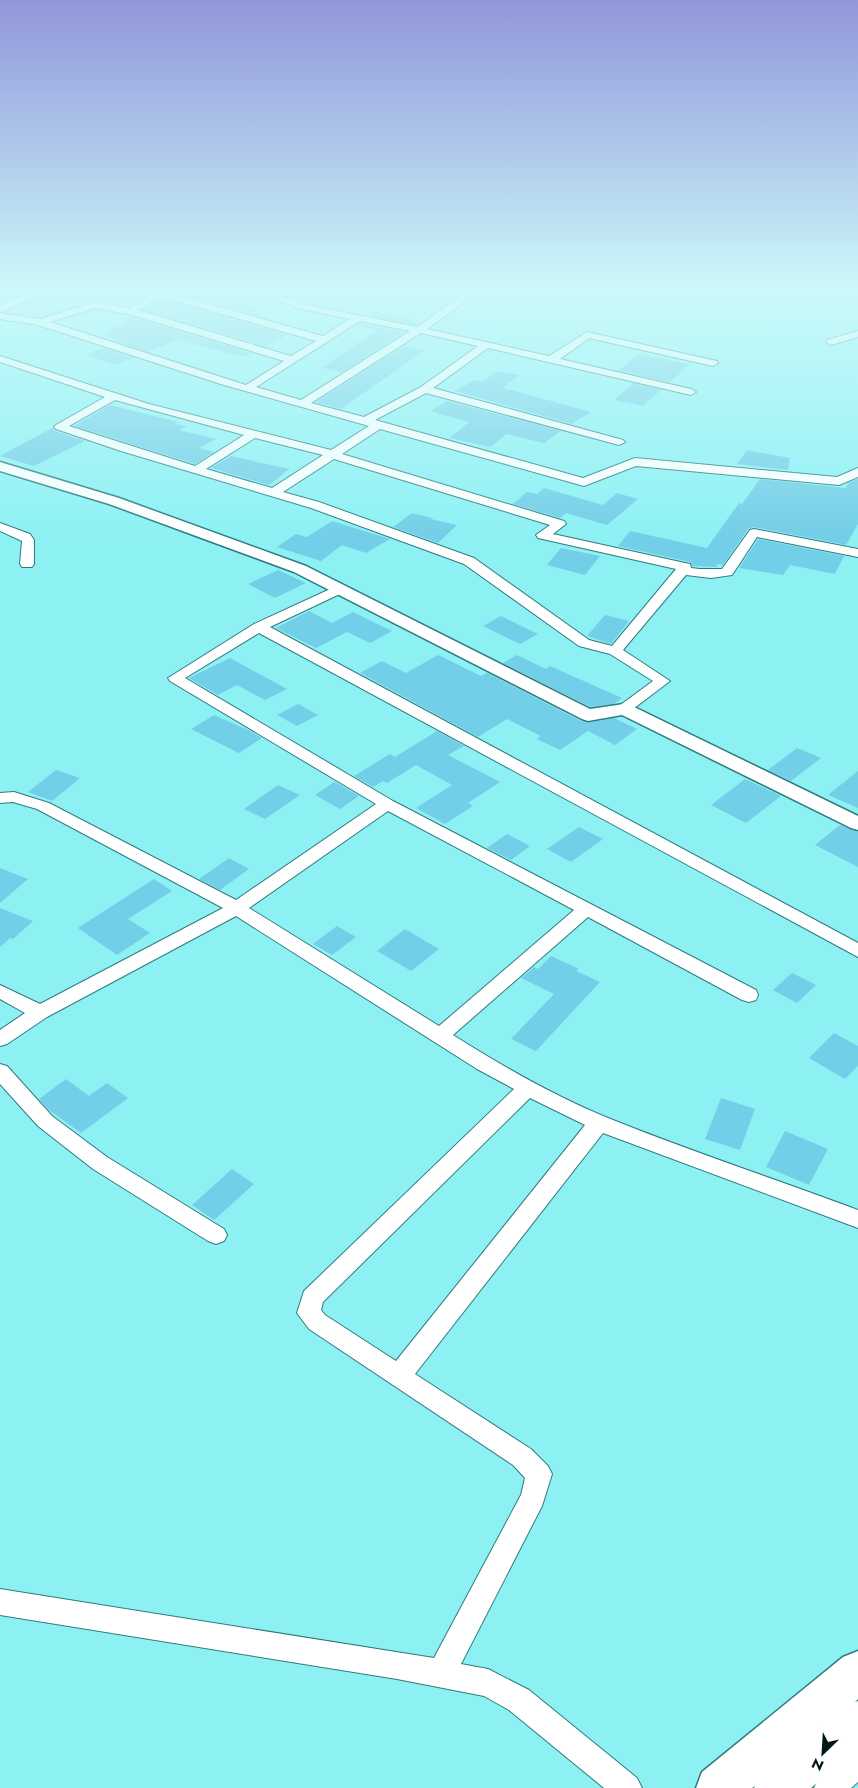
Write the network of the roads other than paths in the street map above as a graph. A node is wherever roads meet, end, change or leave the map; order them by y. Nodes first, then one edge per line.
1 (38, 371) edge
2 (196, 371) edge
3 (274, 371) edge
4 (353, 371) edge
5 (448, 371) edge
6 (601, 371) edge
7 (248, 388) junction
8 (425, 388) junction
9 (692, 392) dead end
10 (114, 396) junction
11 (302, 404) junction
12 (366, 422) junction
13 (378, 425) junction
14 (253, 434) junction
15 (619, 442) dead end
16 (331, 454) junction
17 (0, 466) edge
18 (197, 470) junction
19 (858, 472) edge
20 (273, 493) junction
21 (0, 527) edge
22 (858, 553) edge
23 (27, 564) dead end
24 (683, 570) junction
25 (339, 588) junction
26 (259, 627) junction
27 (615, 651) junction
28 (624, 709) junction
29 (0, 798) edge
30 (387, 804) junction
31 (858, 824) edge
32 (237, 908) junction
33 (586, 909) junction
34 (858, 951) edge
35 (0, 991) edge
36 (750, 995) dead end
37 (40, 1012) junction
38 (440, 1036) junction
39 (0, 1039) edge
40 (0, 1071) edge
41 (528, 1088) junction
42 (599, 1123) junction
43 (858, 1219) edge
44 (216, 1235) dead end
45 (400, 1376) junction
46 (0, 1602) edge
47 (858, 1672) edge
48 (440, 1674) junction
49 (858, 1722) edge
50 (858, 1764) edge
51 (627, 1788) edge
52 (718, 1788) edge
53 (776, 1788) edge
54 (830, 1788) edge

1 - 10 street
2 - 7 street
3 - 7 street
4 - 11 street
5 - 8 street
6 - 9 street
7 - 11 street
8 - 12 street
8 - 15 street
10 - 14 street
10 - 18 street
11 - 12 street
12 - 13 street
13 - 16 street
13 - 19 street
14 - 16 street
14 - 18 street
16 - 20 street
16 - 24 street
17 - 25 street
18 - 20 street
20 - 27 street
21 - 23 street
22 - 24 street
24 - 27 street
25 - 26 street
25 - 28 street
26 - 30 street
26 - 34 street
27 - 28 street
28 - 31 street
29 - 32 street
30 - 32 street
30 - 33 street
32 - 37 street
32 - 38 street
33 - 36 street
33 - 38 street
35 - 37 street
37 - 39 street
38 - 41 street
40 - 44 street
41 - 42 street
41 - 45 street
42 - 43 street
42 - 45 street
45 - 48 street
46 - 48 street
47 - 52 main road
48 - 51 street
49 - 53 main road
50 - 54 street

